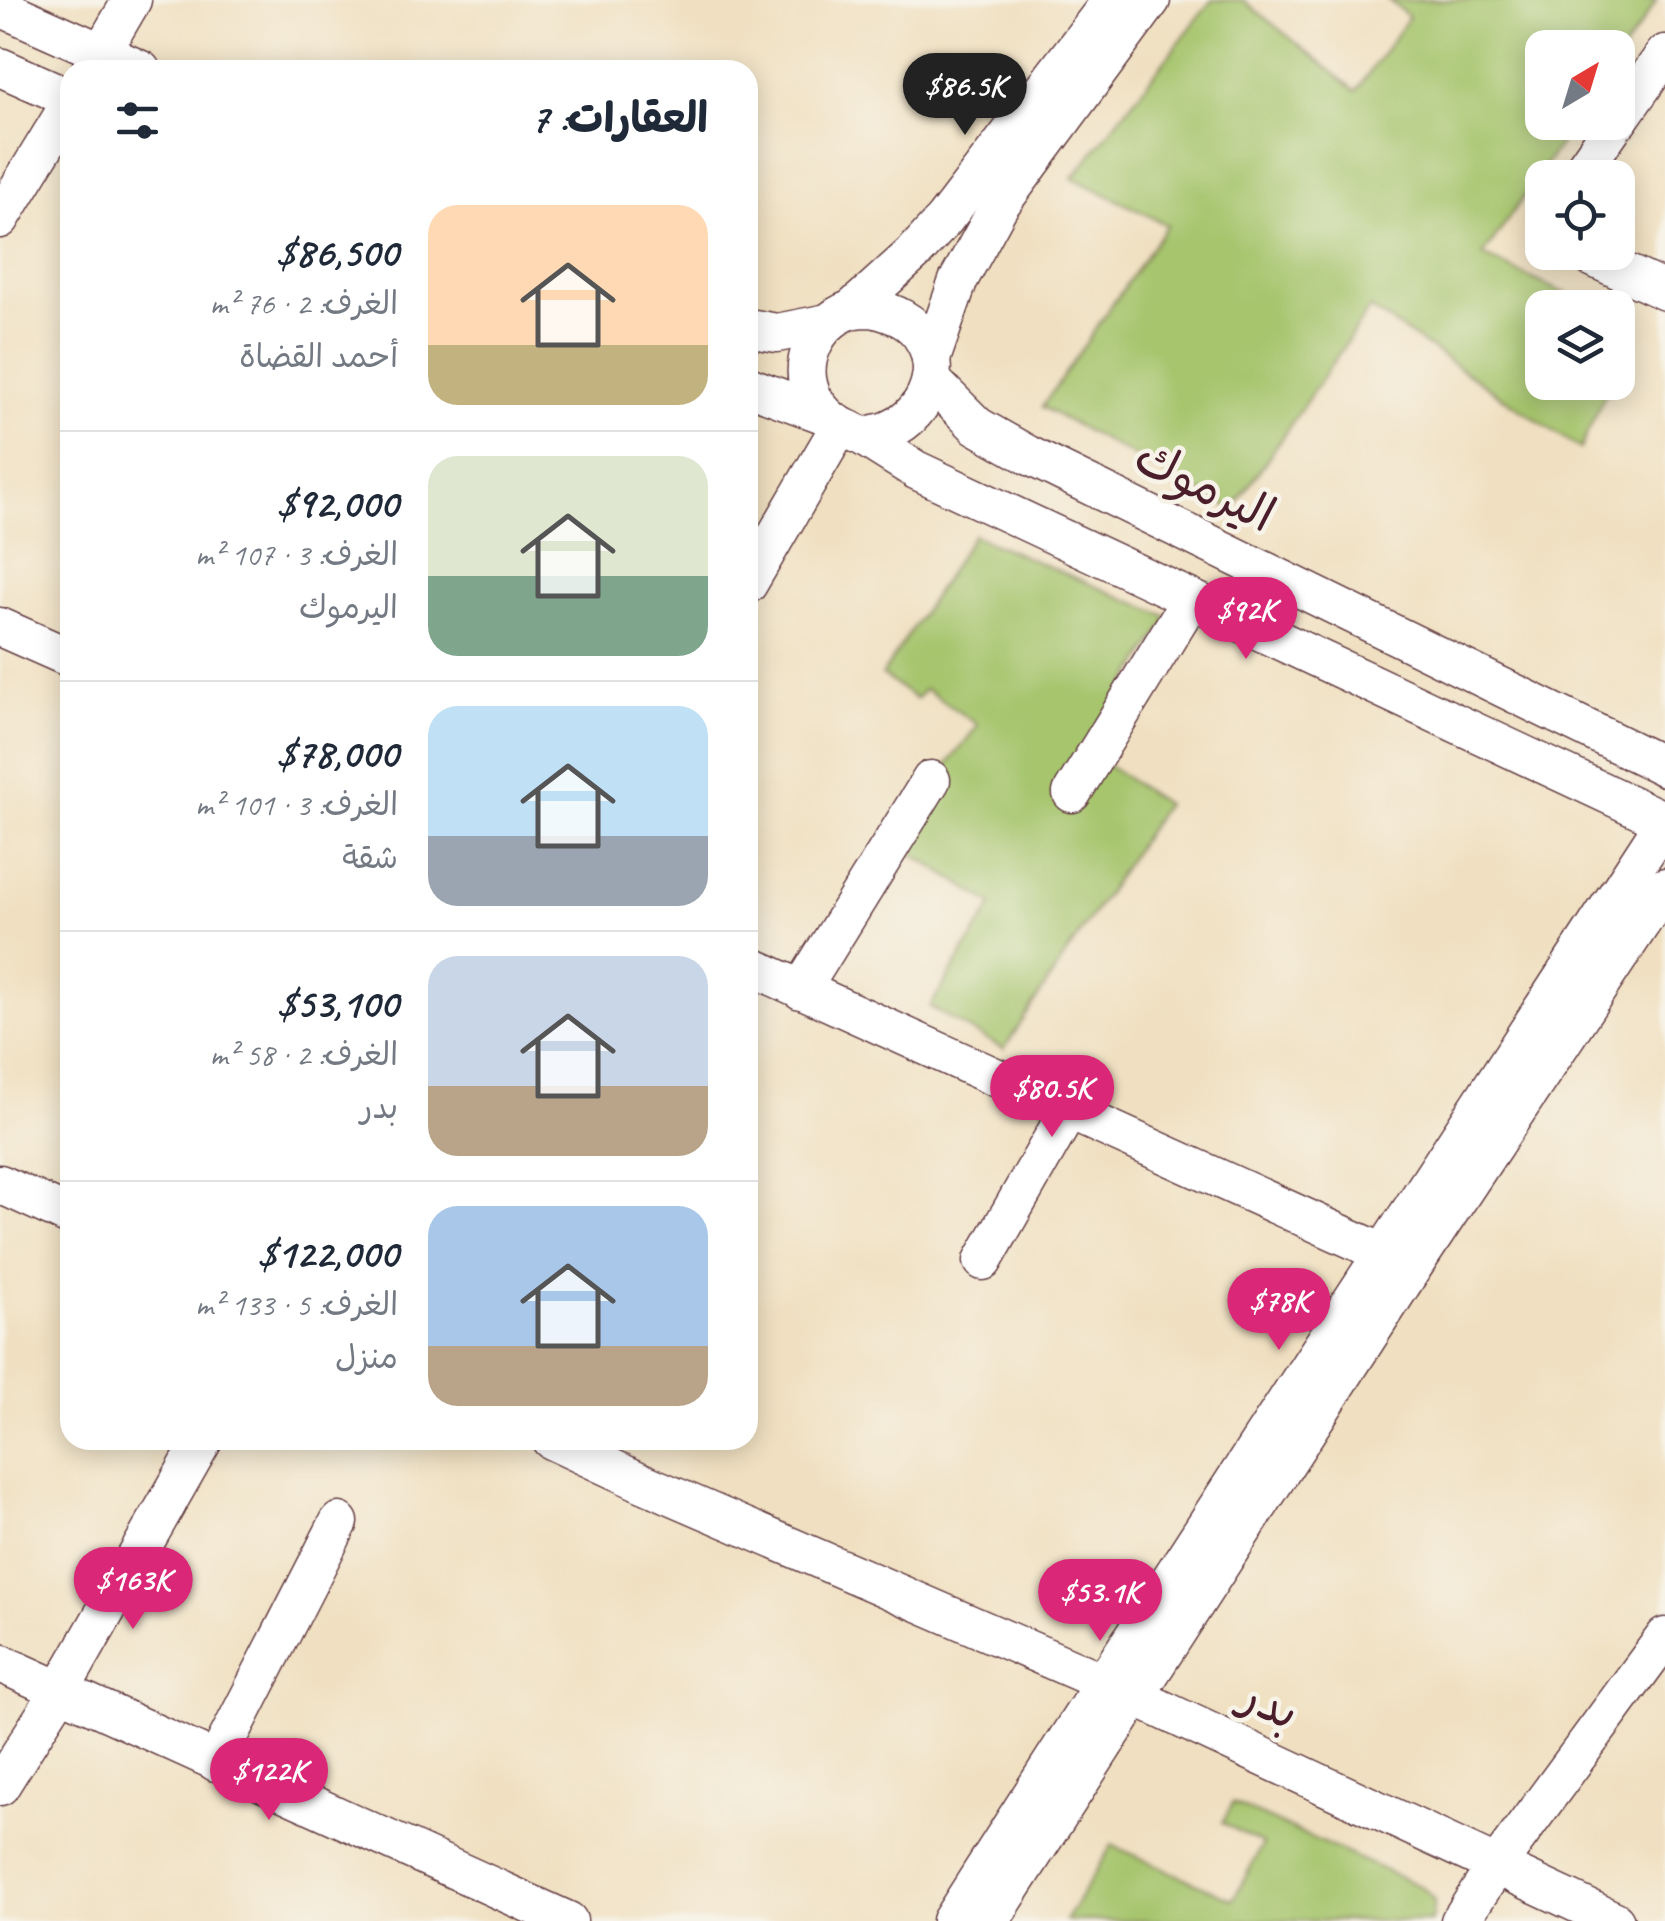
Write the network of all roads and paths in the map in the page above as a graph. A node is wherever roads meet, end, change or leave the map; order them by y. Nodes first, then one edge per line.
1 (132, 0) edge
2 (1151, 0) edge
3 (0, 6) edge
4 (1108, 14) edge
5 (1665, 54) edge
6 (94, 60) edge
7 (98, 60) edge
8 (0, 67) edge
9 (60, 96) edge
10 (1635, 96) edge
11 (60, 118) edge
12 (0, 219) edge
13 (1620, 270) edge
14 (1665, 291) edge
15 (840, 316) junction
16 (758, 330) edge
17 (931, 370) junction
18 (758, 390) edge
19 (842, 425) junction
20 (758, 567) edge
21 (1191, 598) junction
22 (0, 627) edge
23 (60, 654) edge
24 (1665, 767) edge
25 (931, 780) dead end
26 (1072, 793) dead end
27 (1665, 821) edge
28 (1665, 886) edge
29 (758, 970) edge
30 (801, 990) junction
31 (1069, 1110) junction
32 (0, 1184) edge
33 (60, 1211) edge
34 (1385, 1254) junction
35 (983, 1261) dead end
36 (196, 1450) edge
37 (572, 1450) edge
38 (339, 1522) dead end
39 (1665, 1638) edge
40 (0, 1663) edge
41 (1119, 1689) junction
42 (60, 1691) junction
43 (216, 1762) junction
44 (0, 1786) edge
45 (1497, 1865) junction
46 (568, 1921) edge
47 (951, 1921) edge
48 (990, 1921) edge
49 (1460, 1921) edge
50 (1615, 1921) edge

1 - 7 street
2 - 4 street
3 - 6 street
4 - 15 street
4 - 17 street
5 - 10 street
8 - 9 street
11 - 12 street
13 - 14 street
15 - 16 street
15 - 17 street
15 - 19 street
17 - 19 street
17 - 24 street, اليرموك
18 - 19 street
19 - 20 street
19 - 21 street
21 - 26 street
21 - 27 street
22 - 23 street
25 - 30 street
27 - 34 street
28 - 41 street
29 - 30 street
30 - 31 street
31 - 34 street
31 - 35 street
32 - 33 street
34 - 41 street
36 - 42 street
37 - 41 street, بدر
38 - 43 street
39 - 45 street
40 - 42 street
41 - 45 street, بدر
41 - 47 street
41 - 48 street
42 - 43 street
42 - 44 street
43 - 46 street
45 - 49 street
45 - 50 street, بدر

